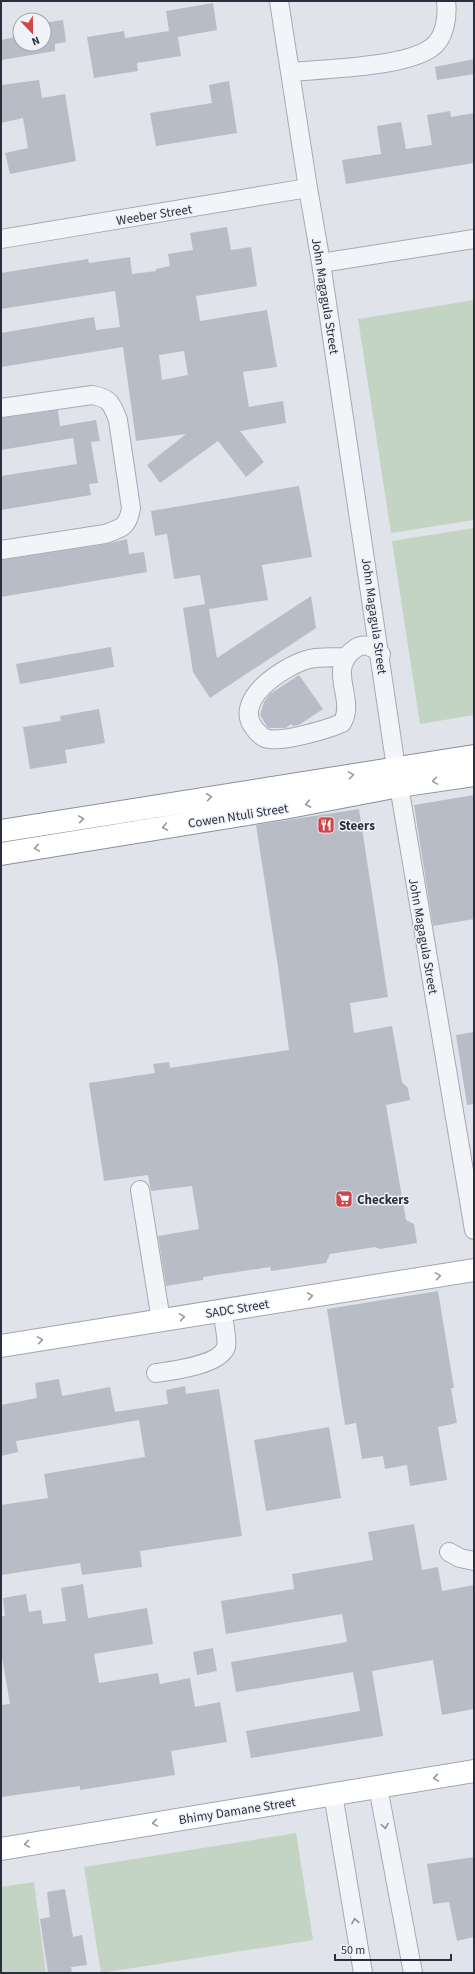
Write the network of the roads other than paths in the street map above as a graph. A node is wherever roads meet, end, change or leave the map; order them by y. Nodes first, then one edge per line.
1 (279, 1) edge
2 (446, 1) edge
3 (291, 72) junction
4 (308, 188) junction
5 (1, 239) edge
6 (474, 239) edge
7 (321, 263) junction
8 (1, 408) edge
9 (1, 550) edge
10 (381, 654) junction
11 (346, 657) junction
12 (474, 756) edge
13 (474, 774) edge
14 (398, 777) junction
15 (1, 831) edge
16 (1, 854) edge
17 (140, 1190) dead end
18 (474, 1230) edge
19 (474, 1270) edge
20 (222, 1310) junction
21 (161, 1320) junction
22 (1, 1346) edge
23 (156, 1373) dead end
24 (449, 1552) dead end
25 (474, 1562) edge
26 (474, 1771) edge
27 (378, 1787) junction
28 (333, 1794) junction
29 (1, 1849) edge
30 (363, 1973) edge
31 (413, 1973) edge

1 - 3 street, John Magagula Street
2 - 3 street
3 - 4 street, John Magagula Street
4 - 5 street, Weeber Street
4 - 7 street, John Magagula Street
6 - 7 street
7 - 10 street, John Magagula Street
8 - 9 street
10 - 11 street
10 - 14 street, John Magagula Street
11 - 11 street
12 - 14 main road, Cowen Ntuli Street
13 -> 14 main road, Cowen Ntuli Street
15 -> 14 main road, Cowen Ntuli Street
14 -> 16 main road, Cowen Ntuli Street
14 - 18 street, John Magagula Street
17 - 21 street
20 -> 19 main road, SADC Street
21 -> 20 main road, SADC Street
20 - 23 street
22 -> 21 main road, SADC Street
24 - 25 street
26 -> 27 main road, Bhimy Damane Street
27 - 28 main road, Bhimy Damane Street
27 -> 31 street
28 -> 29 main road, Bhimy Damane Street
30 -> 28 street

